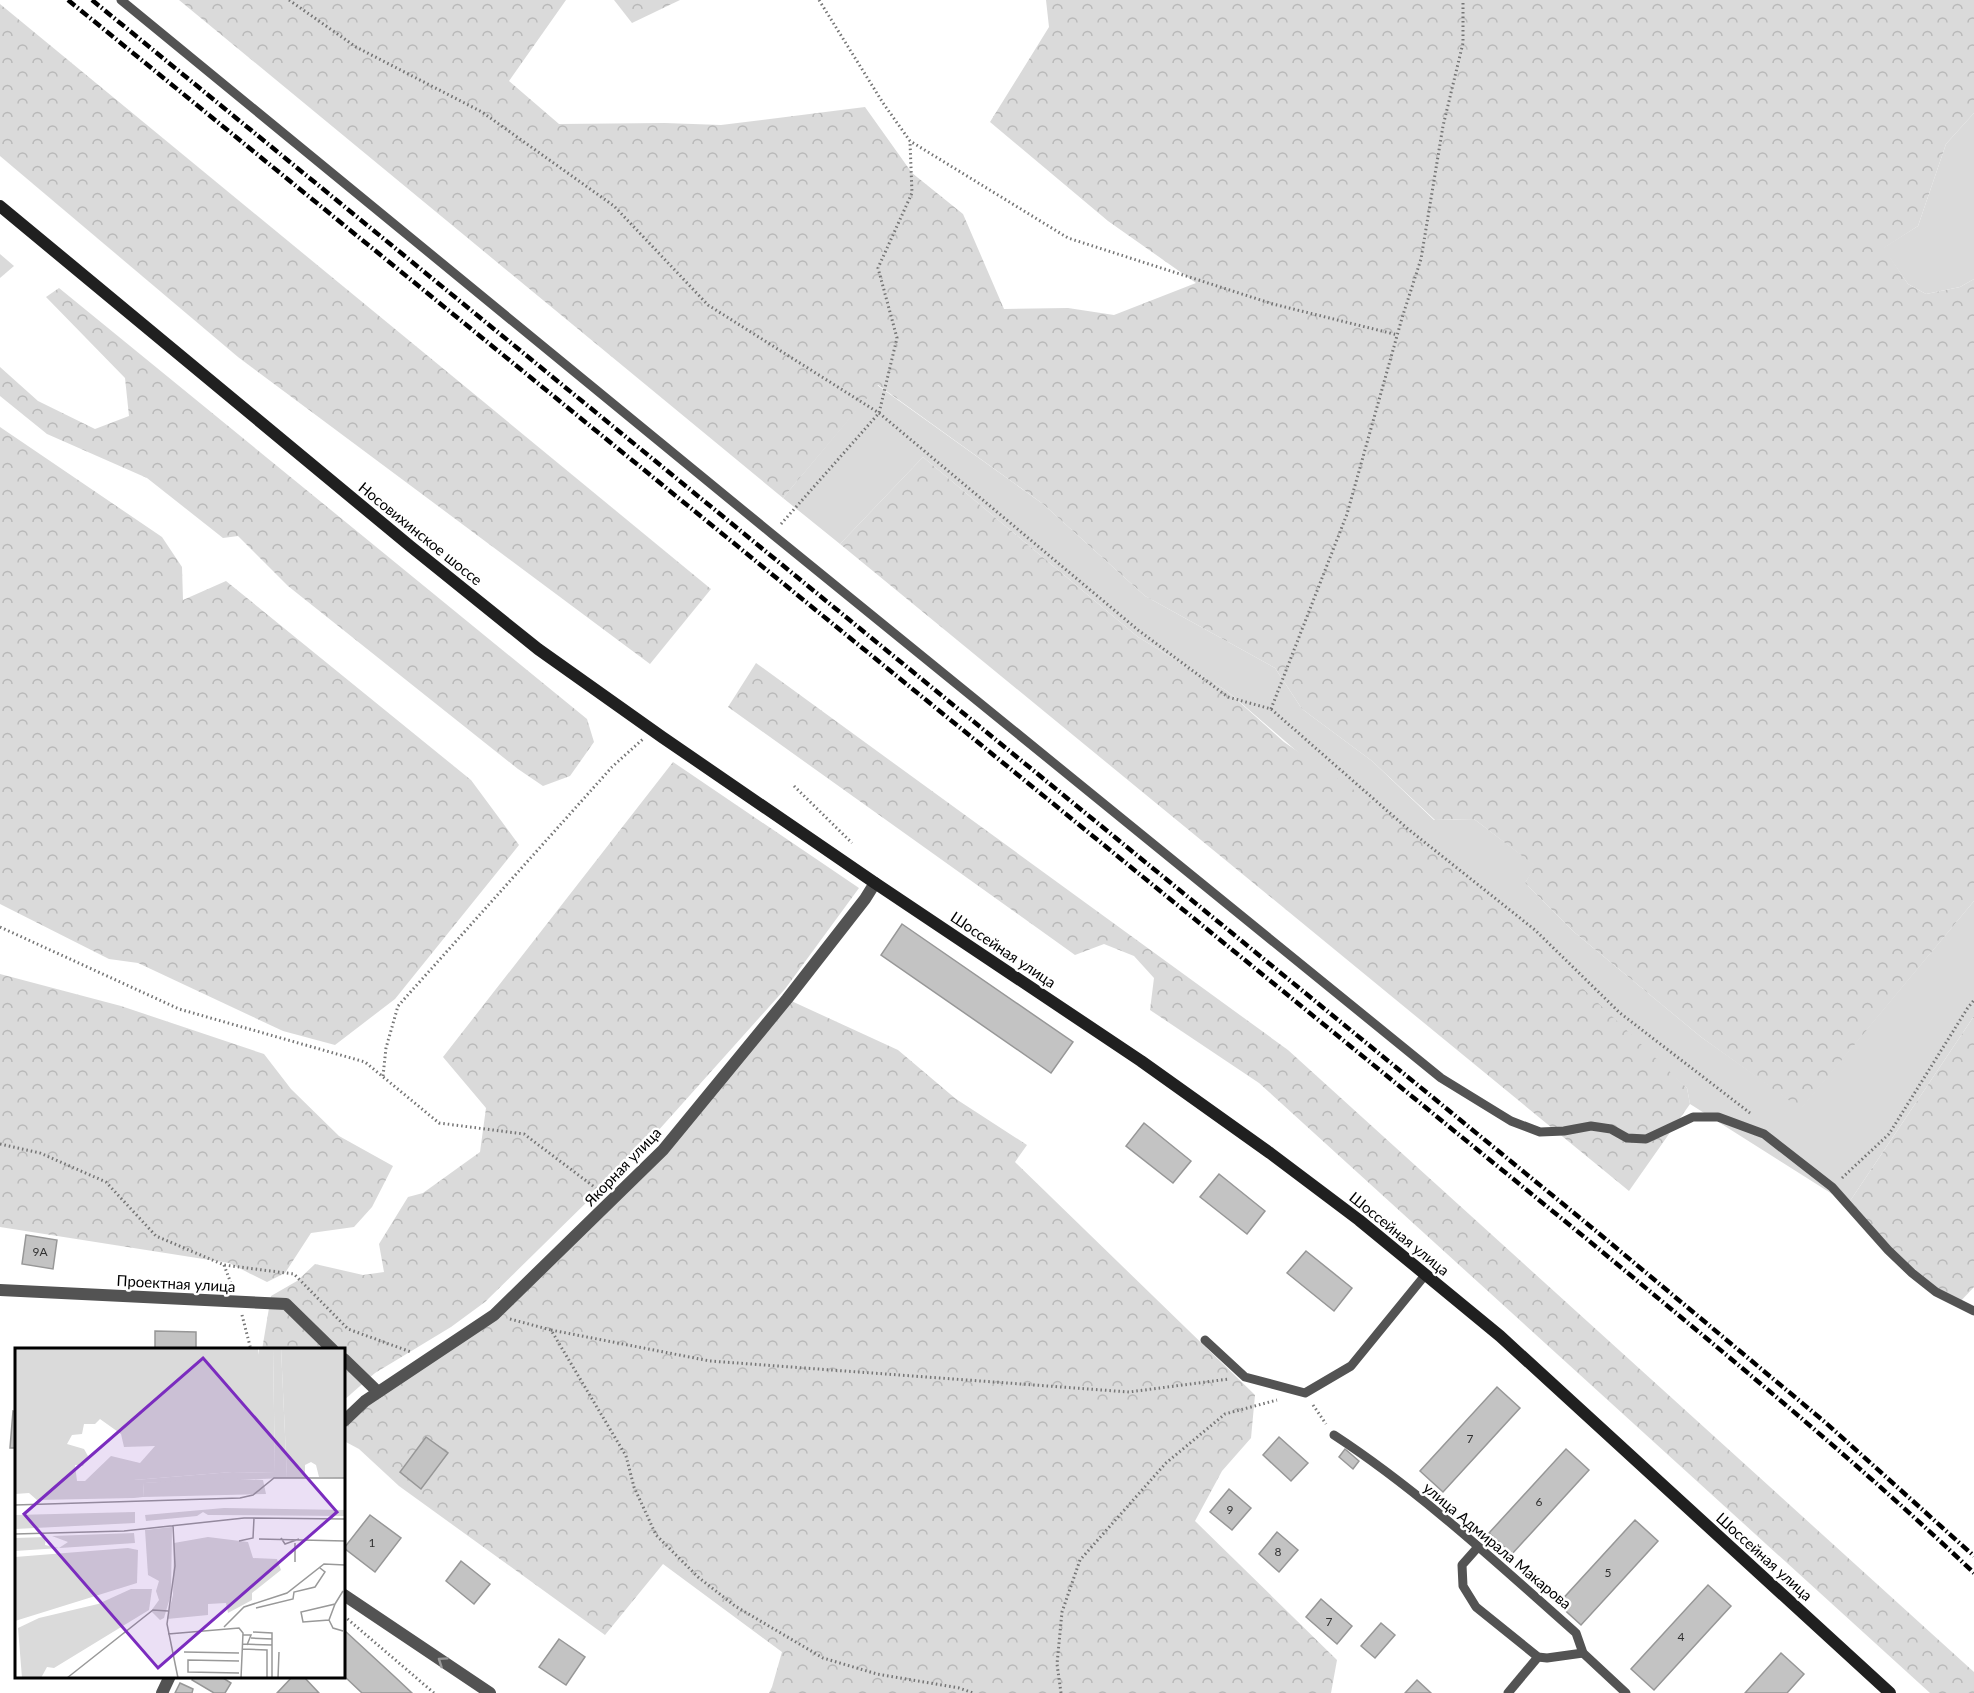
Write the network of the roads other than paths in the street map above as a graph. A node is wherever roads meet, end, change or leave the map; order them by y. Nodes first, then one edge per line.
1 (121, 0) edge
2 (0, 206) edge
3 (842, 858) joint
4 (875, 883) junction
5 (1426, 1274) junction
6 (0, 1290) edge
7 (1974, 1311) edge
8 (1205, 1340) dead end
9 (331, 1348) edge
10 (345, 1360) edge
11 (378, 1392) junction
12 (345, 1420) edge
13 (1334, 1436) road end
14 (1478, 1547) junction
15 (345, 1596) edge
16 (1583, 1653) junction
17 (1538, 1657) junction
18 (170, 1678) edge
19 (162, 1693) edge
20 (490, 1693) edge
21 (1508, 1693) edge
22 (1626, 1693) edge
23 (1890, 1693) edge

1 - 7 lane
2 - 3 main road, Носовихинское шоссе
3 - 4 main road, Шоссейная улица
4 - 5 main road, Шоссейная улица
4 - 11 street, Якорная улица
5 - 8 lane
5 - 23 main road, Шоссейная улица
6 - 9 street, Проектная улица
10 - 11 street
11 - 12 street, Якорная улица
13 - 14 lane, улица Адмирала Макарова
14 - 16 lane, улица Адмирала Макарова
14 - 17 lane
20 -> 15 street
16 - 17 lane
16 - 22 lane, улица Адмирала Макарова
17 - 21 lane
18 - 19 street

